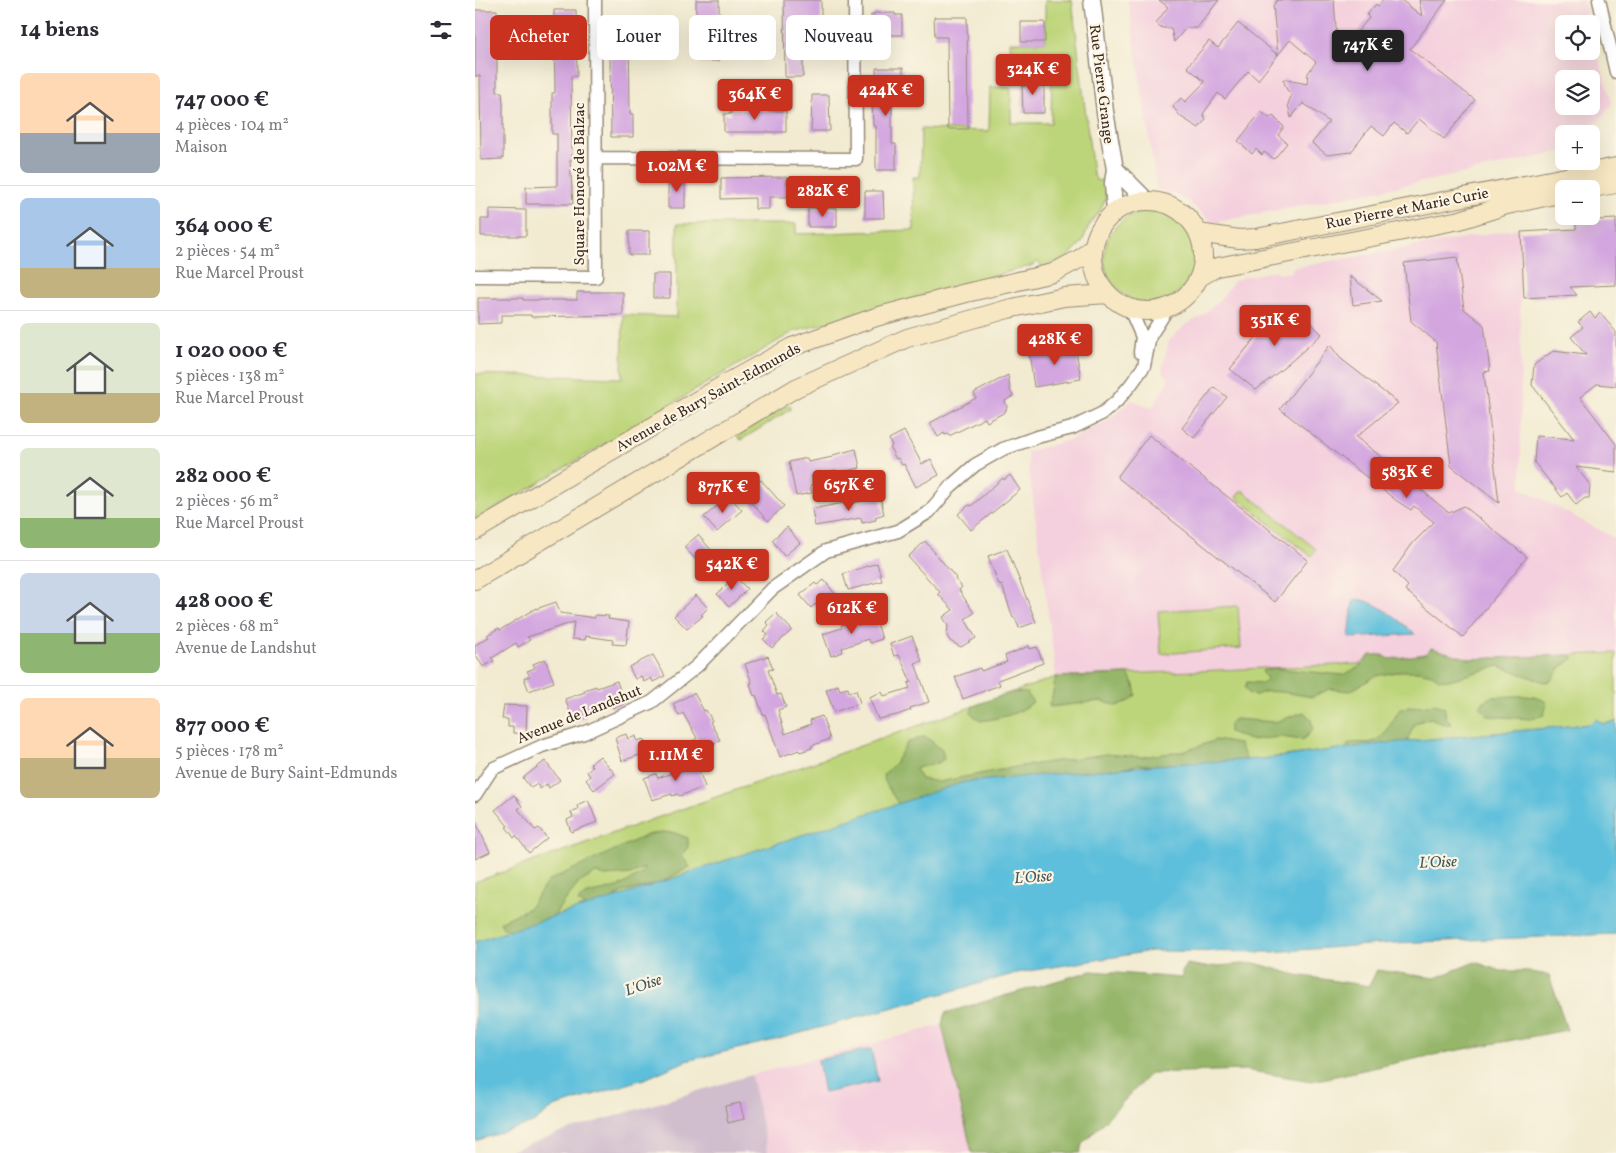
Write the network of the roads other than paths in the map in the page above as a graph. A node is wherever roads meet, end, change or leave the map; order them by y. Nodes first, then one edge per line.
1 (595, 0) edge
2 (855, 0) edge
3 (1092, 0) edge
4 (1599, 0) edge
5 (1616, 72) edge
6 (596, 158) junction
7 (1616, 167) edge
8 (1115, 168) junction
9 (1616, 184) edge
10 (1600, 187) edge
11 (1555, 195) edge
12 (1147, 201) junction
13 (1115, 211) junction
14 (1199, 233) junction
15 (1094, 246) junction
16 (475, 276) edge
17 (1200, 277) junction
18 (1108, 294) junction
19 (1168, 308) junction
20 (1131, 309) junction
21 (1138, 374) junction
22 (475, 531) edge
23 (475, 580) edge
24 (475, 795) edge

1 - 6 street, Square Honoré de Balzac
2 - 6 street
3 - 8 street, Rue Pierre Grange
4 - 5 street
6 - 16 street, Square Honoré de Balzac
7 - 14 main road, Rue Pierre et Marie Curie
8 - 12 street
8 - 13 street, Rue Pierre Grange
9 - 10 main road
11 - 17 main road, Rue Pierre et Marie Curie
12 - 13 main road
12 - 14 main road
13 - 15 main road
14 - 17 main road
15 - 18 main road
15 - 22 main road, Avenue de Bury Saint-Edmunds
17 - 19 main road
18 - 20 main road
18 - 23 main road
19 - 20 main road
19 - 21 street, Avenue de Landshut
20 - 21 street
21 - 24 street, Avenue de Landshut

